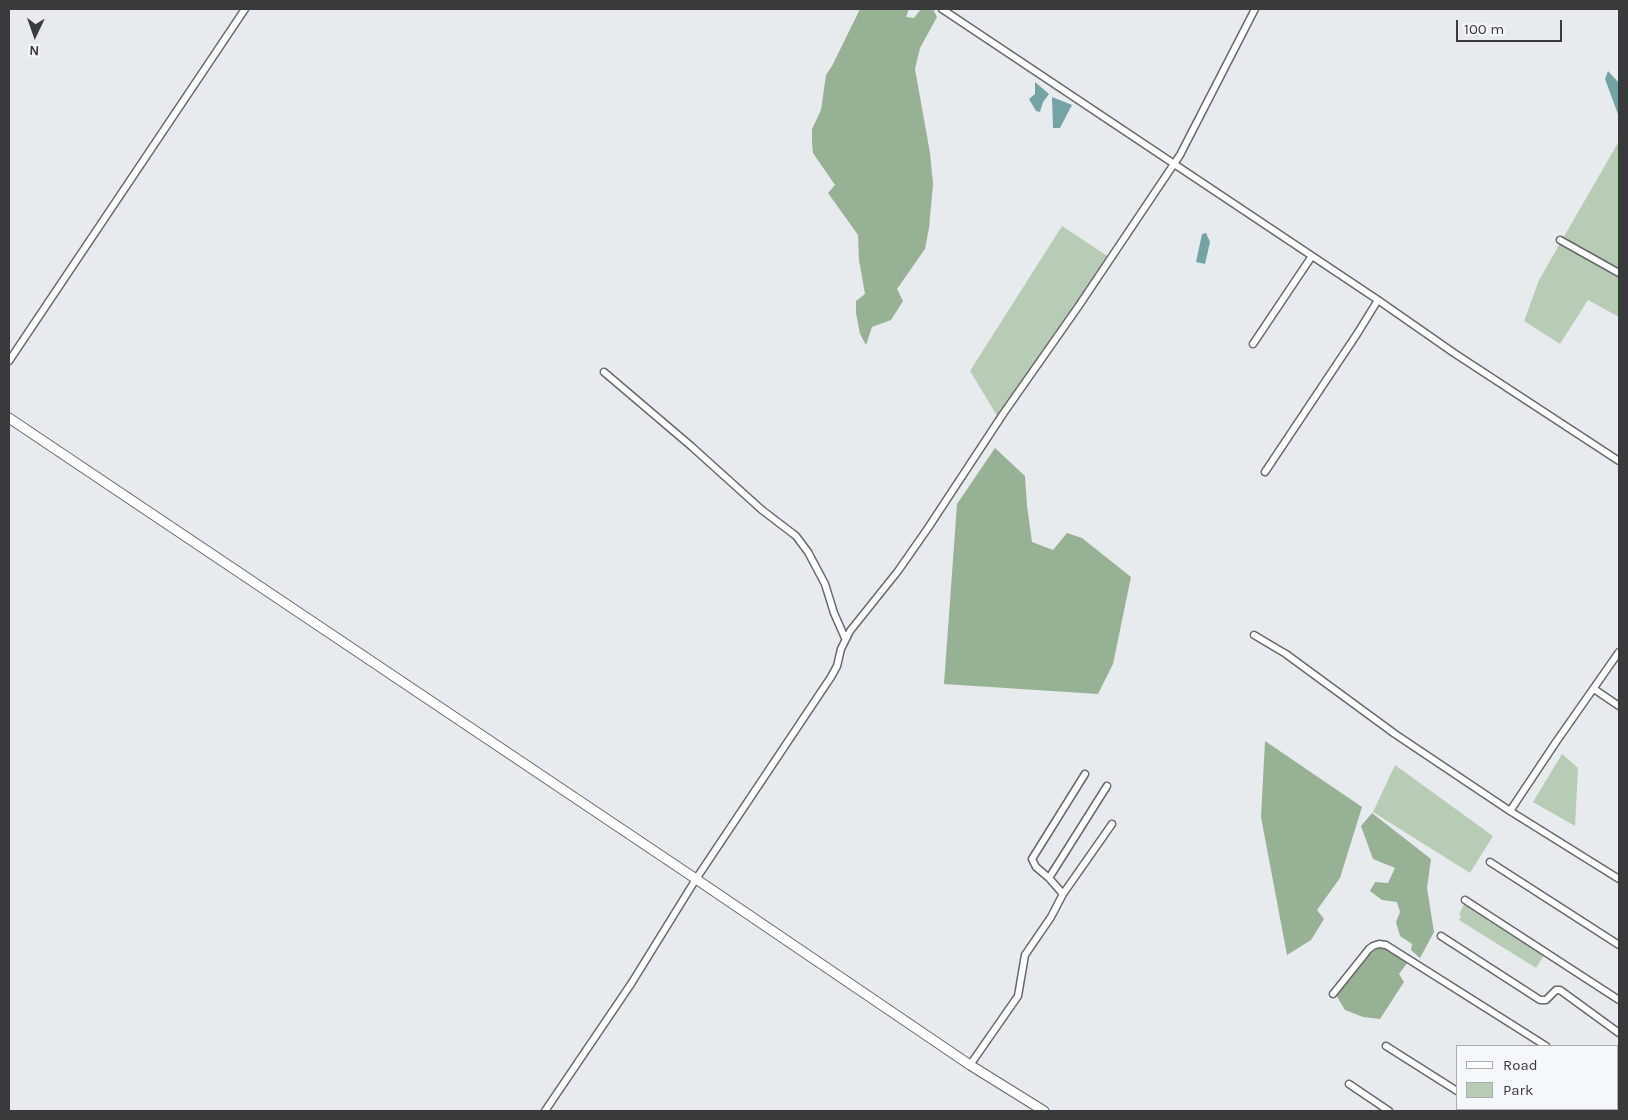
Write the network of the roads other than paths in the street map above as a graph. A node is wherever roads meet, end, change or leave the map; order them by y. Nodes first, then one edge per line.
1 (245, 9) edge
2 (942, 9) edge
3 (1255, 9) edge
4 (1173, 164) junction
5 (1560, 240) dead end
6 (1312, 256) junction
7 (1619, 273) edge
8 (1378, 300) junction
9 (1253, 344) dead end
10 (9, 361) edge
11 (604, 372) dead end
12 (9, 418) edge
13 (1619, 461) edge
14 (1265, 472) dead end
15 (1254, 635) dead end
16 (845, 638) junction
17 (1619, 652) edge
18 (1594, 688) junction
19 (1619, 706) edge
20 (1085, 774) dead end
21 (1107, 786) dead end
22 (1510, 811) junction
23 (1112, 824) dead end
24 (1490, 862) dead end
25 (1049, 878) junction
26 (696, 879) junction
27 (1619, 879) edge
28 (1064, 894) junction
29 (1465, 900) dead end
30 (1441, 936) dead end
31 (1619, 945) edge
32 (1333, 994) dead end
33 (1619, 1000) edge
34 (1619, 1033) edge
35 (1544, 1045) edge
36 (1386, 1046) dead end
37 (970, 1065) junction
38 (1349, 1084) dead end
39 (1456, 1091) edge
40 (545, 1111) edge
41 (1044, 1111) edge
42 (1389, 1111) edge

1 - 10 street
2 - 4 street
3 - 4 street
4 - 6 street
4 - 16 street
5 - 7 street
6 - 8 street
6 - 9 street
8 - 13 street
8 - 14 street
11 - 16 street
12 - 26 street
15 - 22 street
16 - 26 street
17 - 18 street
18 - 19 street
18 - 22 street
20 - 25 street
21 - 25 street
22 - 27 street
23 - 28 street
24 - 31 street
25 - 28 street
26 - 37 street
26 - 40 street
28 - 37 street
29 - 33 street
30 - 34 street
32 - 35 street
36 - 39 street
37 - 41 street
38 - 42 street

